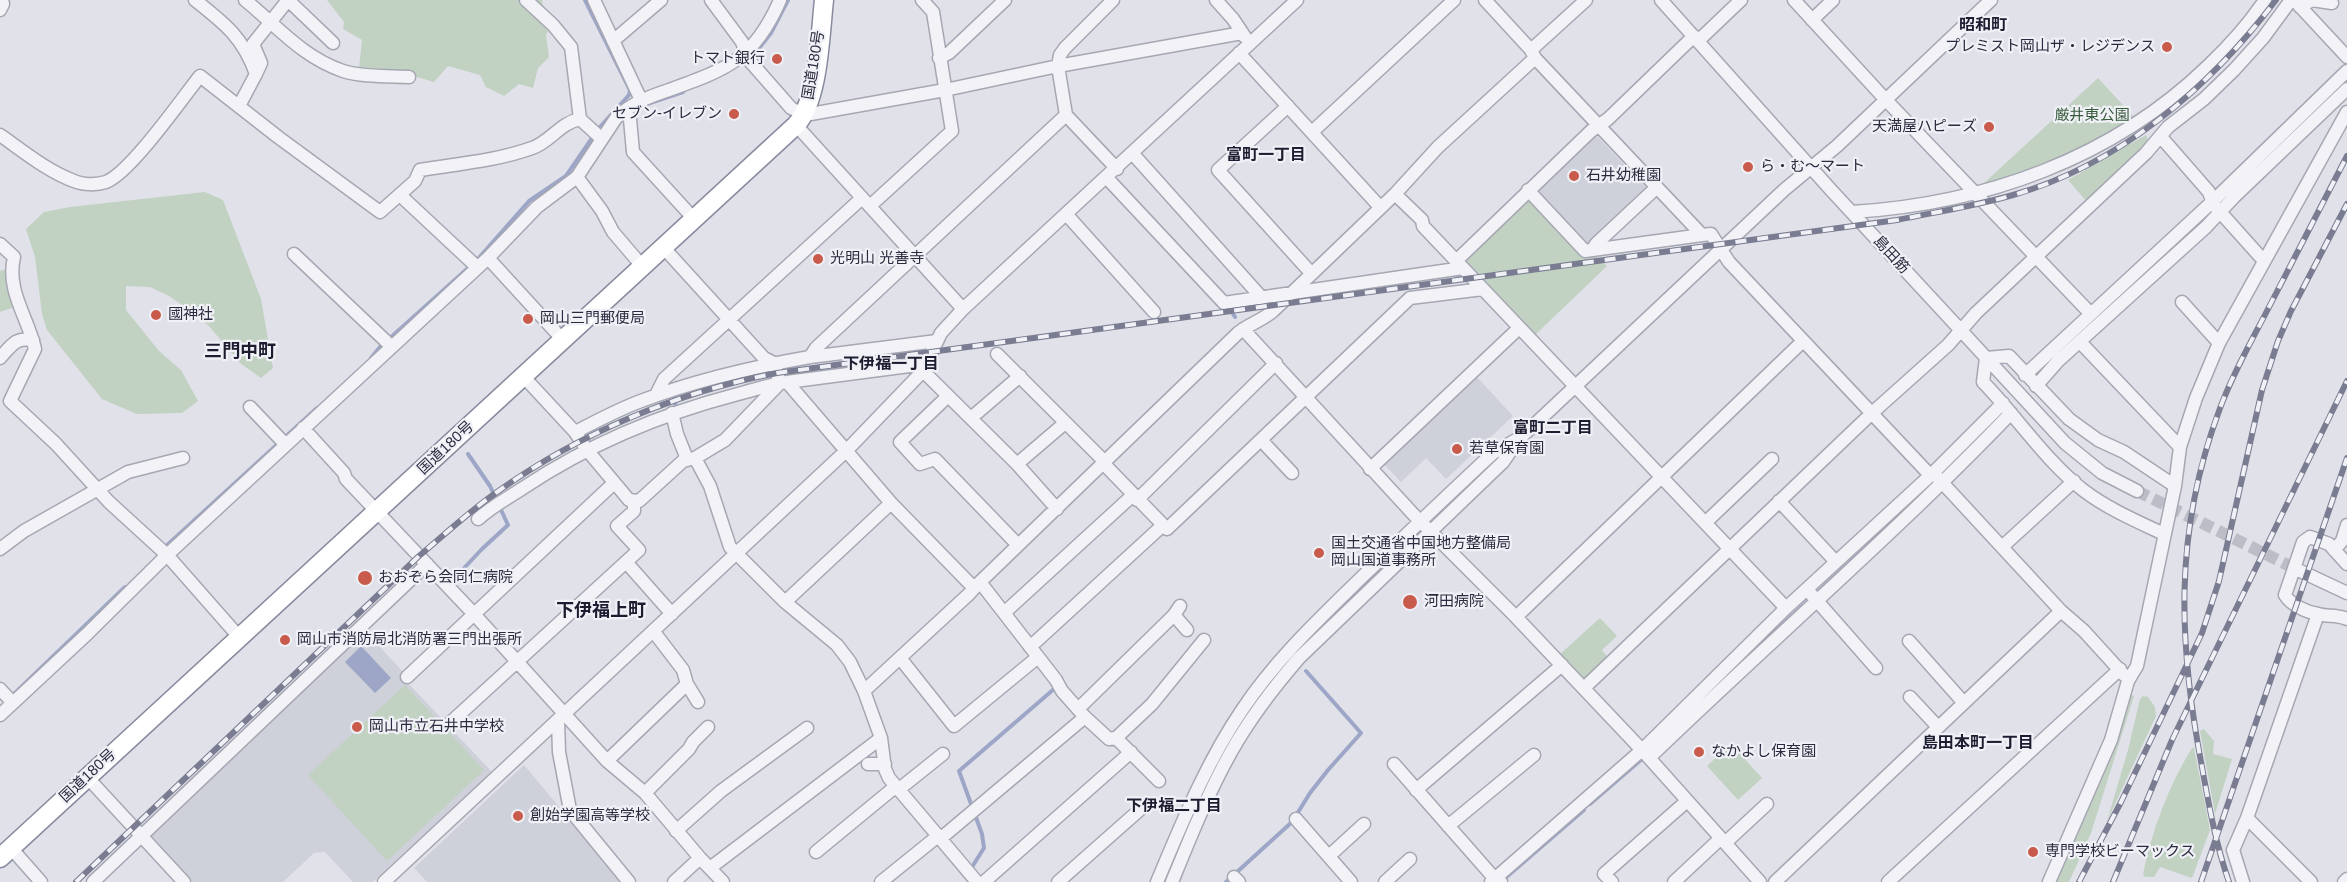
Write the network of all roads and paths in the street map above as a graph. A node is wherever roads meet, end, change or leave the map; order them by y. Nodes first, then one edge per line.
1 (2, 0) edge
2 (195, 0) edge
3 (244, 0) edge
4 (526, 0) edge
5 (594, 0) edge
6 (661, 0) edge
7 (711, 0) edge
8 (780, 0) edge
9 (824, 0) edge
10 (922, 0) edge
11 (1005, 0) edge
12 (1113, 0) edge
13 (1216, 0) edge
14 (1298, 0) edge
15 (1454, 0) edge
16 (1485, 0) edge
17 (1586, 0) edge
18 (1661, 0) edge
19 (1741, 0) edge
20 (1794, 0) edge
21 (1833, 0) edge
22 (1991, 0) edge
23 (2265, 0) edge
24 (2328, 1) edge
25 (2295, 2) edge
26 (0, 10) edge
27 (1812, 20) junction
28 (270, 23) junction
29 (1246, 38) junction
30 (1696, 39) junction
31 (613, 41) junction
32 (333, 43) dead end
33 (747, 52) junction
34 (1239, 53) junction
35 (1533, 54) junction
36 (2347, 57) edge
37 (939, 58) junction
38 (1058, 66) junction
39 (2347, 72) edge
40 (256, 74) junction
41 (408, 78) dead end
42 (2347, 89) edge
43 (945, 90) junction
44 (1885, 99) junction
45 (239, 106) junction
46 (630, 106) junction
47 (1288, 106) junction
48 (2347, 112) edge
49 (1066, 115) junction
50 (580, 119) junction
51 (801, 120) junction
52 (1599, 126) junction
53 (1312, 132) junction
54 (0, 135) edge
55 (597, 135) junction
56 (2161, 137) junction
57 (1133, 154) junction
58 (1811, 167) junction
59 (1117, 169) junction
60 (577, 177) junction
61 (1107, 178) junction
62 (1657, 187) junction
63 (1528, 190) junction
64 (1976, 193) junction
65 (1395, 194) junction
66 (401, 196) junction
67 (866, 202) junction
68 (2216, 206) junction
69 (1380, 207) junction
70 (1852, 212) junction
71 (1067, 215) junction
72 (694, 219) junction
73 (1702, 235) junction
74 (0, 244) edge
75 (663, 247) junction
76 (1720, 249) junction
77 (1592, 250) junction
78 (294, 254) dead end
79 (915, 256) junction
80 (2036, 256) junction
81 (488, 258) junction
82 (2264, 261) junction
83 (474, 264) junction
84 (1459, 264) junction
85 (642, 266) junction
86 (1311, 273) junction
87 (1483, 289) junction
88 (1289, 293) junction
89 (1262, 298) junction
90 (2182, 302) dead end
91 (963, 309) junction
92 (1154, 312) dead end
93 (2090, 313) junction
94 (729, 319) junction
95 (1519, 328) junction
96 (1243, 329) junction
97 (1961, 331) junction
98 (33, 340) junction
99 (563, 340) junction
100 (937, 341) junction
101 (1803, 341) junction
102 (2079, 342) junction
103 (388, 343) junction
104 (2219, 343) junction
105 (997, 354) dead end
106 (810, 357) junction
107 (0, 358) edge
108 (1986, 358) junction
109 (774, 363) junction
110 (1276, 363) junction
111 (926, 368) junction
112 (2025, 375) junction
113 (523, 376) junction
114 (1020, 376) junction
115 (784, 383) junction
116 (1574, 386) junction
117 (2036, 386) junction
118 (656, 395) junction
119 (948, 396) junction
120 (1307, 396) junction
121 (5, 402) edge
122 (250, 407) dead end
123 (2007, 408) junction
124 (672, 413) junction
125 (1872, 413) junction
126 (971, 418) junction
127 (1065, 423) junction
128 (303, 428) junction
129 (575, 432) junction
130 (1261, 440) junction
131 (1518, 440) junction
132 (283, 441) junction
133 (2180, 447) junction
134 (586, 450) junction
135 (847, 450) junction
136 (183, 458) dead end
137 (691, 459) junction
138 (1772, 459) dead end
139 (1105, 463) junction
140 (1017, 464) junction
141 (1370, 469) junction
142 (1292, 473) dead end
143 (1662, 478) junction
144 (1937, 478) junction
145 (2074, 481) junction
146 (614, 483) junction
147 (2175, 486) junction
148 (98, 490) junction
149 (2137, 491) tunnel mouth
150 (1135, 498) junction
151 (634, 501) junction
152 (1779, 501) junction
153 (891, 503) junction
154 (1057, 509) junction
155 (377, 511) junction
156 (478, 519) dead end
157 (1420, 522) junction
158 (1705, 523) junction
159 (2347, 525) edge
160 (1162, 526) junction
161 (1430, 532) junction
162 (2164, 534) junction
163 (1018, 545) junction
164 (2002, 547) junction
165 (1393, 548) junction
166 (1730, 548) junction
167 (0, 549) edge
168 (2334, 550) junction
169 (736, 554) junction
170 (167, 555) junction
171 (1403, 558) junction
172 (626, 562) junction
173 (1836, 562) junction
174 (427, 564) junction
175 (2347, 564) edge
176 (2296, 569) tunnel mouth
177 (977, 585) junction
178 (1345, 593) junction
179 (2347, 593) edge
180 (1812, 595) junction
181 (785, 602) junction
182 (1355, 603) junction
183 (1786, 608) junction
184 (2061, 611) junction
185 (474, 614) junction
186 (672, 614) junction
187 (1004, 614) junction
188 (2318, 614) junction
189 (1516, 617) junction
190 (2347, 619) edge
191 (1317, 620) junction
192 (1187, 630) dead end
193 (1326, 631) junction
194 (654, 632) junction
195 (240, 638) junction
196 (1204, 640) dead end
197 (1909, 641) dead end
198 (1034, 652) junction
199 (900, 658) junction
200 (516, 661) junction
201 (1562, 665) junction
202 (1875, 668) dead end
203 (2120, 669) junction
204 (407, 677) dead end
205 (1264, 680) junction
206 (2128, 681) junction
207 (687, 684) junction
208 (1274, 688) junction
209 (1584, 688) junction
210 (0, 689) edge
211 (864, 691) junction
212 (1910, 697) dead end
213 (698, 702) dead end
214 (13, 703) junction
215 (1964, 703) junction
216 (1242, 711) junction
217 (1082, 713) junction
218 (0, 715) edge
219 (562, 718) junction
220 (1253, 718) junction
221 (450, 723) dead end
222 (708, 727) dead end
223 (1938, 727) junction
224 (807, 728) dead end
225 (881, 738) junction
226 (1116, 738) junction
227 (1131, 752) junction
228 (943, 754) dead end
229 (1646, 754) junction
230 (1534, 756) dead end
231 (606, 761) junction
232 (868, 764) dead end
233 (885, 764) junction
234 (1394, 764) dead end
235 (87, 777) junction
236 (1159, 781) dead end
237 (896, 788) junction
238 (1416, 790) junction
239 (645, 793) junction
240 (1687, 801) junction
241 (1767, 804) dead end
242 (1144, 806) dead end
243 (2247, 818) junction
244 (1296, 819) dead end
245 (1364, 824) dead end
246 (1448, 826) junction
247 (676, 831) junction
248 (142, 836) junction
249 (939, 838) junction
250 (1723, 841) junction
251 (816, 852) dead end
252 (5, 853) edge
253 (1329, 856) junction
254 (700, 858) junction
255 (1410, 859) dead end
256 (710, 868) junction
257 (1163, 868) junction
258 (1174, 878) edge
259 (1496, 881) edge
260 (41, 882) edge
261 (93, 882) edge
262 (184, 882) edge
263 (384, 882) edge
264 (629, 882) edge
265 (674, 882) edge
266 (723, 882) edge
267 (881, 882) edge
268 (977, 882) edge
269 (984, 882) edge
270 (1058, 882) edge
271 (1158, 882) edge
272 (1351, 882) edge
273 (1385, 882) edge
274 (1612, 882) edge
275 (1674, 882) edge
276 (1760, 882) edge
277 (1775, 882) edge
278 (1888, 882) edge
279 (2049, 882) edge
280 (2243, 882) edge
281 (2312, 882) edge

1 - 26 street
2 - 40 street
3 - 28 street
4 - 50 street
5 - 31 street
6 - 31 street
7 - 33 street
8 - 33 street
9 - 51 highway, 国道180号
10 - 37 street
11 - 37 street
12 - 38 street
13 - 29 street
14 - 29 street
15 - 53 street
16 - 35 street
17 - 35 street
18 - 30 street, 島田筋
19 - 30 street
20 - 27 street
21 - 27 street
22 - 44 street
23 - 64 street
24 - 25 street
25 - 36 street
25 - 56 street
27 - 44 street
28 - 32 street
28 - 40 street
28 - 41 street
29 - 34 street
29 - 38 street
30 - 52 street
30 - 58 street, 島田筋
31 - 46 street
33 - 46 street
33 - 51 street
34 - 47 street
34 - 57 street
35 - 52 street
35 - 65 street
37 - 43 street
38 - 43 street
38 - 49 street
39 - 68 street
40 - 45 street
42 - 68 street
43 - 51 street
43 - 67 street
44 - 58 street
44 - 64 street
45 - 54 street
45 - 66 street
46 - 55 street
46 - 72 street
47 - 53 street
47 - 86 street
48 - 82 street
49 - 59 street
49 - 79 street
50 - 55 street
50 - 66 street
51 - 67 street
51 - 72 highway, 国道180号
52 - 62 street
52 - 63 street
53 - 69 street
55 - 60 street
56 - 68 street
56 - 80 street
57 - 59 street
57 - 89 street
58 - 70 street, 島田筋
58 - 76 street
59 - 61 street
60 - 81 street
60 - 85 street
61 - 71 street
61 - 89 street
62 - 73 street
62 - 77 street
63 - 77 street
63 - 84 street
64 - 70 street
64 - 80 street
65 - 69 street
65 - 84 street
66 - 83 street
67 - 79 street
67 - 94 street
68 - 82 street
68 - 93 street
68 - 102 street
69 - 86 street
70 - 97 street, 島田筋
71 - 91 street
71 - 92 street
72 - 75 highway, 国道180号
73 - 76 street
73 - 77 street
74 - 98 street
75 - 85 highway, 国道180号
75 - 94 street
76 - 101 street
76 - 116 street
78 - 103 street
79 - 91 street
79 - 106 street
80 - 93 street
80 - 97 street
81 - 83 street
81 - 99 street
82 - 104 street
83 - 103 street
84 - 87 street
84 - 88 street
85 - 99 highway, 国道180号
86 - 88 street
87 - 95 street
87 - 120 street
88 - 89 street
88 - 96 street
90 - 104 street
91 - 100 street
93 - 112 street
94 - 109 street
94 - 118 street
95 - 116 street
95 - 141 street
96 - 110 street
96 - 139 street
97 - 108 street, 島田筋
97 - 125 street
98 - 107 street
98 - 121 street
99 - 113 highway, 国道180号
100 - 106 street
100 - 111 street
101 - 125 street
101 - 143 street
102 - 117 street
102 - 133 street
103 - 128 street
104 - 133 street
105 - 114 street
106 - 109 street
108 - 112 street
108 - 123 street
108 - 149 street, 島田筋
109 - 115 street
109 - 118 street
110 - 120 street
110 - 150 street
111 - 115 street
111 - 119 street
111 - 135 street
112 - 117 street
113 - 129 street
113 - 155 highway, 国道180号
114 - 126 street
114 - 127 street
115 - 124 street
115 - 135 street
115 - 137 street
116 - 131 street
116 - 143 street
117 - 147 street
118 - 129 street
119 - 126 street
119 - 163 street
120 - 130 street
120 - 141 street
121 - 148 street
122 - 132 street
123 - 144 street
123 - 145 street
124 - 134 street
124 - 137 street
125 - 144 street
125 - 152 street
126 - 140 street
127 - 139 street
127 - 140 street
128 - 132 street
128 - 155 street
129 - 134 street
130 - 142 street
130 - 160 street
131 - 157 street
131 - 161 street
132 - 170 street
133 - 147 street
134 - 146 street
134 - 156 street
135 - 153 street
135 - 169 street
136 - 148 street
137 - 151 street
137 - 169 street
138 - 158 street
139 - 150 street
139 - 154 street
140 - 154 street
141 - 157 street
143 - 158 street
143 - 189 street
144 - 164 street
144 - 173 street
144 - 180 street
145 - 162 street
145 - 164 street
146 - 151 street
146 - 185 street
147 - 162 street
148 - 167 street
148 - 170 street
150 - 160 street
150 - 187 street
151 - 172 street
152 - 166 street
152 - 173 street
153 - 177 street
153 - 181 street
154 - 163 street
155 - 174 street
155 - 195 highway, 国道180号
157 - 161 street
157 - 165 street
158 - 166 street
159 - 168 street
160 - 198 street
161 - 171 street
161 - 189 street
162 - 206 street
163 - 177 street
164 - 184 street
165 - 171 street
165 - 178 street
166 - 183 street
166 - 209 street
168 - 175 street
168 - 188 street
169 - 181 street
169 - 186 street
170 - 195 street
170 - 214 street
171 - 182 street
172 - 186 street
172 - 200 street
173 - 180 street
174 - 185 street
174 - 248 street
176 - 179 street
177 - 187 street
177 - 199 street
178 - 182 street
178 - 191 street
180 - 183 street
180 - 202 street
180 - 229 street
181 - 211 street
182 - 193 street
183 - 229 street
184 - 203 street
184 - 215 street
185 - 200 street
185 - 204 street
186 - 194 street
187 - 198 street
188 - 190 street
188 - 243 street
189 - 201 street
191 - 193 street
191 - 205 street
192 - 217 street
193 - 208 street
194 - 207 street
194 - 219 street
195 - 235 highway, 国道180号
196 - 226 street
197 - 215 street
198 - 199 street
198 - 217 street
199 - 211 street
200 - 219 street
200 - 221 street
201 - 209 street
201 - 238 street
203 - 206 street
203 - 278 street
205 - 208 street
205 - 216 street
206 - 279 street
207 - 213 street
207 - 231 street
208 - 220 street
209 - 229 street
210 - 214 street
211 - 225 street
212 - 223 street
214 - 218 street
215 - 223 street
216 - 220 street
216 - 257 street
217 - 226 street
217 - 249 street
219 - 231 street
219 - 263 street
219 - 264 street
220 - 258 street
222 - 239 street
223 - 277 street
224 - 247 street
225 - 233 street
225 - 256 street
226 - 227 street
227 - 236 street
227 - 269 street
228 - 237 street
229 - 240 street
229 - 259 street
230 - 246 street
231 - 239 street
232 - 233 street
233 - 237 street
234 - 238 street
235 - 248 street
235 - 252 highway, 国道180号
237 - 249 street
237 - 251 street
238 - 246 street
239 - 247 street
240 - 250 street
240 - 274 street
241 - 250 street
242 - 270 street
243 - 280 street
243 - 281 street
244 - 253 street
245 - 253 street
246 - 259 street
247 - 254 street
248 - 261 street
248 - 262 street
249 - 267 street
249 - 268 street
250 - 275 street
250 - 276 street
252 - 260 street
253 - 272 street
254 - 256 street
254 - 265 street
255 - 273 street
256 - 266 street
257 - 258 street
257 - 271 street

